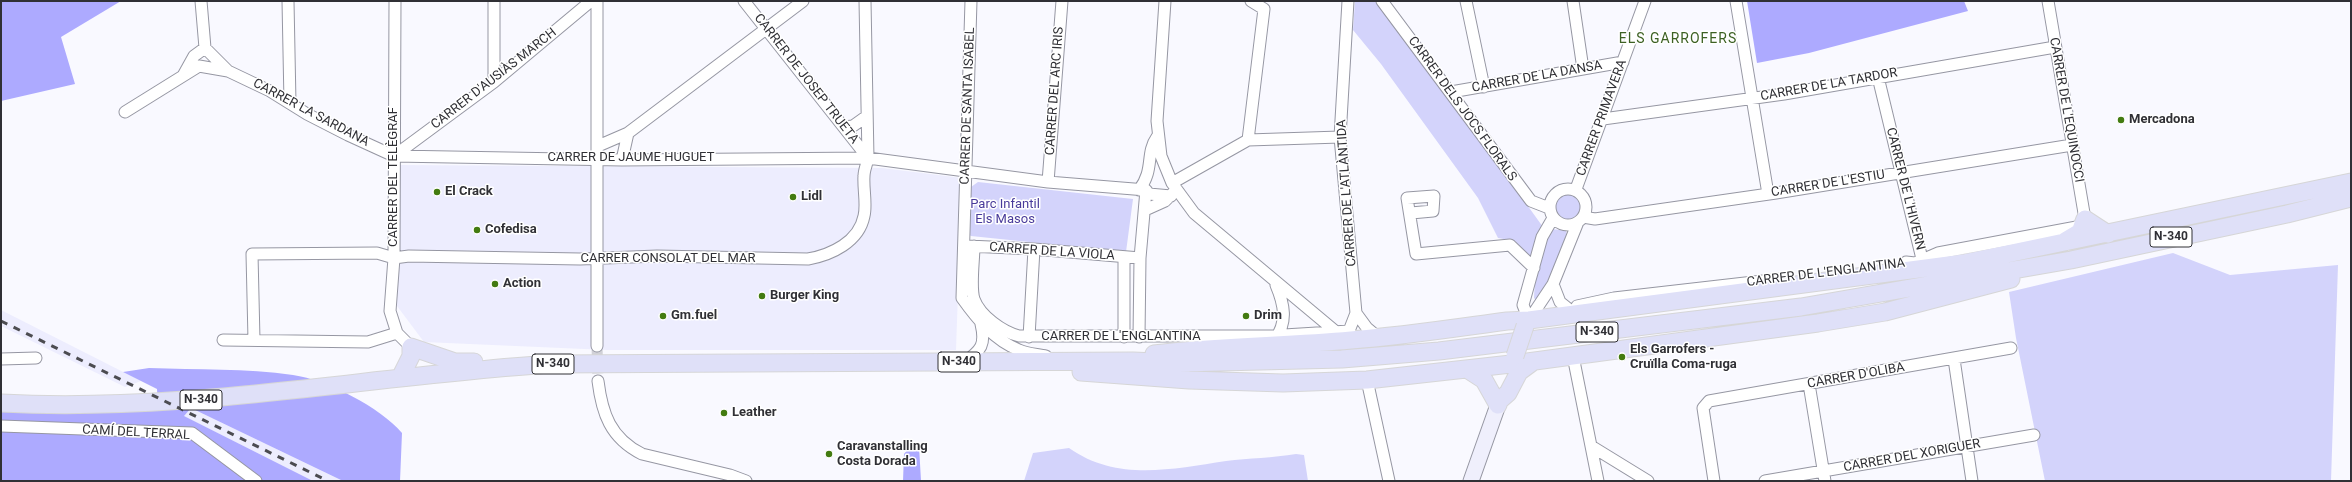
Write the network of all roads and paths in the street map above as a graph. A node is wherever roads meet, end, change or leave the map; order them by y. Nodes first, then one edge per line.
1 (201, 1) edge
2 (288, 1) edge
3 (395, 1) edge
4 (494, 1) edge
5 (591, 1) edge
6 (597, 1) edge
7 (744, 1) edge
8 (803, 1) edge
9 (865, 1) edge
10 (971, 1) edge
11 (1062, 1) edge
12 (1165, 1) edge
13 (1251, 1) edge
14 (1348, 1) edge
15 (1382, 1) edge
16 (1466, 1) edge
17 (1574, 1) edge
18 (1645, 1) edge
19 (1736, 1) edge
20 (2048, 1) edge
21 (766, 28) junction
22 (2055, 47) junction
23 (205, 48) junction
24 (1623, 62) junction
25 (1583, 69) junction
26 (228, 71) junction
27 (184, 74) junction
28 (1878, 77) junction
29 (494, 82) junction
30 (1484, 87) junction
31 (1451, 92) junction
32 (1751, 99) junction
33 (290, 103) junction
34 (125, 112) dead end
35 (867, 116) junction
36 (1603, 119) junction
37 (844, 127) junction
38 (628, 133) junction
39 (1158, 137) junction
40 (1340, 137) junction
41 (1248, 140) junction
42 (2072, 145) junction
43 (598, 146) junction
44 (394, 156) junction
45 (868, 158) junction
46 (597, 159) junction
47 (622, 160) junction
48 (966, 170) junction
49 (1901, 173) junction
50 (1048, 182) junction
51 (2351, 182) edge
52 (1174, 189) junction
53 (1142, 190) junction
54 (1576, 190) junction
55 (1768, 194) junction
56 (2351, 198) edge
57 (1145, 210) junction
58 (1411, 213) dead end
59 (1551, 213) junction
60 (1581, 220) junction
61 (2084, 222) junction
62 (2108, 234) junction
63 (2055, 245) junction
64 (969, 246) junction
65 (1034, 249) junction
66 (1124, 257) junction
67 (394, 258) junction
68 (597, 258) junction
69 (1140, 258) junction
70 (1922, 259) junction
71 (1964, 263) junction
72 (2056, 263) junction
73 (1534, 268) junction
74 (1275, 283) junction
75 (1553, 284) junction
76 (1571, 311) junction
77 (1356, 313) junction
78 (1527, 323) junction
79 (981, 324) junction
80 (1335, 332) junction
81 (397, 333) junction
82 (1350, 336) junction
83 (1029, 337) junction
84 (1124, 337) junction
85 (1139, 337) junction
86 (1379, 338) junction
87 (223, 340) dead end
88 (254, 340) junction
89 (1275, 340) junction
90 (411, 346) junction
91 (597, 346) tunnel mouth
92 (2011, 348) dead end
93 (1573, 356) junction
94 (36, 358) dead end
95 (1, 359) edge
96 (1538, 359) junction
97 (1954, 359) junction
98 (1514, 360) junction
99 (1133, 361) junction
100 (964, 362) junction
101 (1054, 362) junction
102 (499, 367) junction
103 (1467, 369) junction
104 (400, 378) junction
105 (1367, 380) junction
106 (598, 381) tunnel mouth
107 (1809, 384) junction
108 (1, 403) edge
109 (1499, 403) junction
110 (1, 426) edge
111 (2034, 435) dead end
112 (1591, 446) junction
113 (1967, 447) junction
114 (1824, 476) edge
115 (256, 481) edge
116 (746, 481) edge
117 (1389, 481) edge
118 (1471, 481) edge
119 (1598, 481) edge
120 (1648, 481) edge
121 (1714, 481) edge
122 (1766, 481) edge
123 (1972, 481) edge

1 - 23 street
2 - 33 street
3 - 44 street, CARRER DEL TELÈGRAF
4 - 29 street
5 - 29 street, CARRER D'AUSIÀS MARCH
6 - 43 street
7 - 21 street, CARRER DE JOSEP TRUETA
8 - 21 street
9 - 35 street, CARRER CONSOLAT DEL MAR
10 - 48 street, CARRER DE SANTA ISABEL
11 - 50 street, CARRER DEL ARC IRIS
12 - 39 street
13 - 41 street
14 - 40 street, CARRER DE L'ATLÀNTIDA
15 - 31 street, CARRER DELS JOCS FLORALS
16 - 30 street
17 - 25 street
18 - 24 street, CARRER PRIMAVERA
19 - 32 street
20 - 22 street, CARRER DE L'EQUINOCCI
21 - 37 street, CARRER DE JOSEP TRUETA
21 - 38 street
22 - 28 street, CARRER DE LA TARDOR
22 - 42 street, CARRER DE L'EQUINOCCI
23 - 26 street, CARRER LA SARDANA
23 - 27 street, CARRER LA SARDANA
24 - 25 street, CARRER DE LA DANSA
24 - 36 street, CARRER PRIMAVERA
25 - 30 street, CARRER DE LA DANSA
26 - 27 street, CARRER LA SARDANA
26 - 33 street, CARRER LA SARDANA
27 - 34 street, CARRER LA SARDANA
28 - 32 street, CARRER DE LA TARDOR
28 - 49 street, CARRER DE L'HIVERN
29 - 44 street, CARRER D'AUSIÀS MARCH
30 - 31 street, CARRER DE LA DANSA
31 - 59 street, CARRER DELS JOCS FLORALS
32 - 36 street, CARRER DE LA TARDOR
32 - 55 street
33 - 44 street, CARRER LA SARDANA
35 - 37 street
35 - 45 street, CARRER CONSOLAT DEL MAR
36 - 54 street, CARRER PRIMAVERA
37 - 45 street, CARRER DE JOSEP TRUETA
38 - 43 street
38 - 47 street
39 - 52 street
39 - 53 street
40 - 41 street
40 - 77 street, CARRER DE L'ATLÀNTIDA
41 - 52 street
42 - 49 street, CARRER DE L'ESTIU
42 - 61 street, CARRER DE L'EQUINOCCI
43 - 46 street
44 - 46 street, CARRER DE JAUME HUGUET
44 - 67 street, CARRER DEL TELÈGRAF
45 - 47 street, CARRER DE JAUME HUGUET
45 - 48 street, CARRER DE JAUME HUGUET
45 - 68 street, CARRER CONSOLAT DEL MAR
46 - 47 street, CARRER DE JAUME HUGUET
46 - 68 street
48 - 50 street, CARRER DE JAUME HUGUET
48 - 64 street, CARRER DE SANTA ISABEL
49 - 55 street, CARRER DE L'ESTIU
49 - 70 street, CARRER DE L'HIVERN
50 - 53 street, CARRER DE JAUME HUGUET
51 - 62 main road
52 - 53 street, CARRER DE JAUME HUGUET
52 - 57 street
52 - 74 street
53 - 57 street
54 - 59 street
54 - 60 street
55 - 60 street, CARRER DE L'ESTIU
56 - 72 main road, N-340
57 - 69 street
58 - 73 street
59 - 60 street
59 - 73 street
60 - 75 street
61 - 62 main road
61 - 63 main road
61 - 70 street, CARRER DE L'ENGLANTINA
62 - 63 main road
63 - 71 main road
64 - 65 street, CARRER DE LA VIOLA
64 - 79 street, CARRER DE SANTA ISABEL
64 - 83 street, CARRER DE L'ENGLANTINA
65 - 66 street, CARRER DE LA VIOLA
65 - 83 street
66 - 69 street, CARRER DE LA VIOLA
66 - 84 street
67 - 68 street, CARRER CONSOLAT DEL MAR
67 - 81 street, CARRER DEL TELÈGRAF
67 - 88 street
68 - 91 street
69 - 85 street
70 - 71 street, CARRER DE L'HIVERN
70 - 76 street, CARRER DE L'ENGLANTINA
71 - 76 main road
72 - 93 main road
72 - 99 main road, N-340
73 - 78 street
74 - 80 street
74 - 89 street
75 - 76 street
75 - 78 street
76 - 78 main road
77 - 82 street, CARRER DE L'ATLÀNTIDA
77 - 86 street
78 - 86 main road
78 - 98 main road, bridge
79 - 100 street
79 - 101 street, CARRER DE SANTA ISABEL
80 - 82 street, CARRER DE L'ENGLANTINA
80 - 89 street, CARRER DE L'ENGLANTINA
81 - 88 street
81 - 90 street, CARRER DEL TELÈGRAF
82 - 86 main road
82 - 89 main road
83 - 84 street, CARRER DE L'ENGLANTINA
84 - 85 street, CARRER DE L'ENGLANTINA
85 - 89 street, CARRER DE L'ENGLANTINA
87 - 88 street
89 - 99 main road
90 - 102 main road
90 - 104 main road
92 - 97 street, CARRER D'OLIBA
93 - 96 main road
93 - 112 street
94 - 95 street
96 - 98 main road
96 - 109 main road
97 - 107 street, CARRER D'OLIBA
97 - 113 street
98 - 103 main road
98 - 109 main road
99 - 101 main road, N-340
100 - 101 main road, N-340
100 - 102 main road, N-340
101 - 105 main road
102 - 104 main road, N-340
103 - 105 main road
103 - 109 main road
104 - 108 main road, N-340
105 - 117 street
106 - 116 street
107 - 114 street
107 - 121 street, CARRER D'OLIBA
109 - 118 street
110 - 115 street, CAMÍ DEL TERRAL
111 - 113 street, CARRER DEL XORIGUER
112 - 119 street
112 - 120 street
113 - 114 street, CARRER DEL XORIGUER
113 - 123 street
114 - 122 street, CARRER DEL XORIGUER

